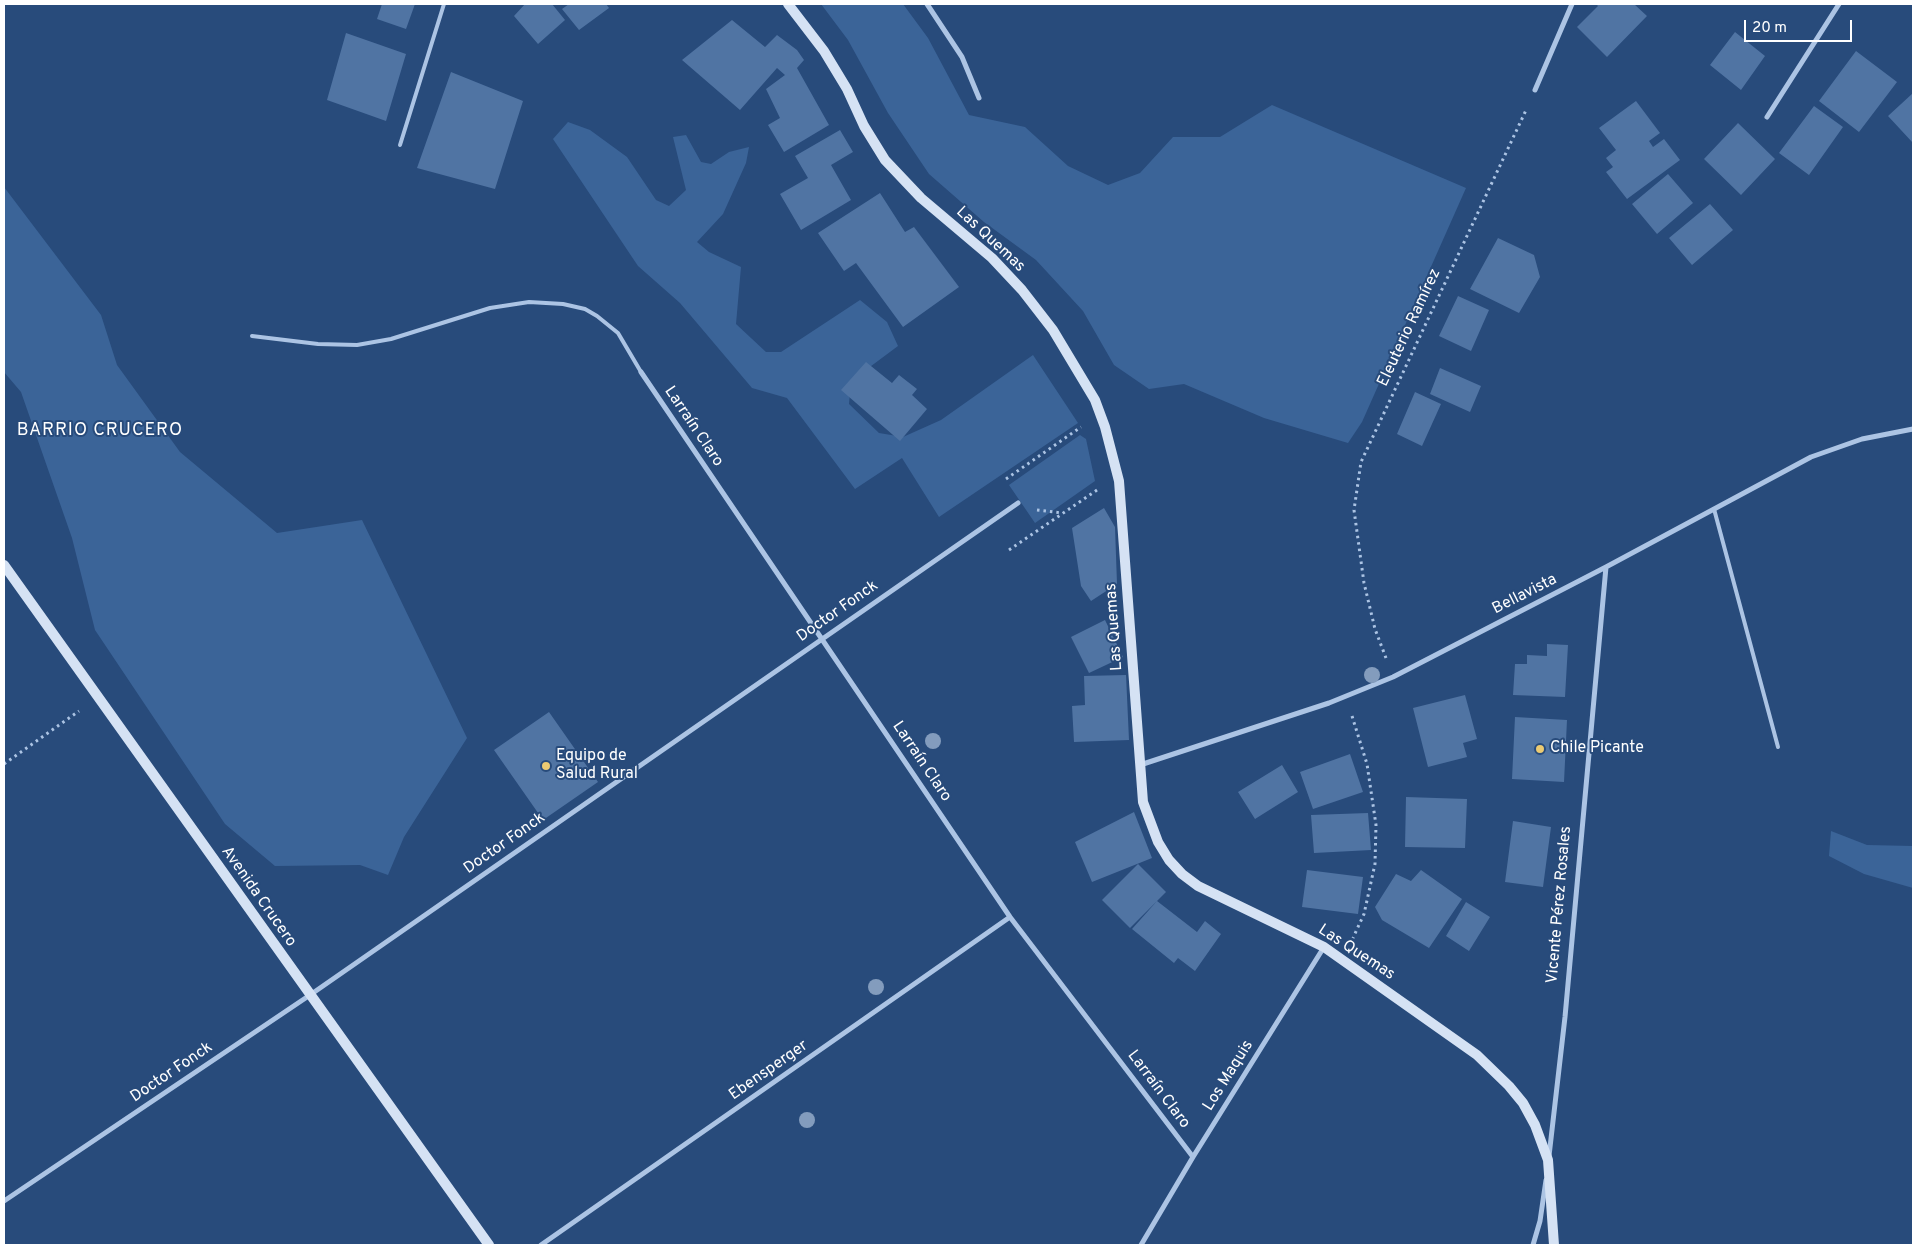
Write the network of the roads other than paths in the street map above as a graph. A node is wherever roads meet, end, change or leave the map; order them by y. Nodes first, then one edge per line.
1 (444, 4) edge
2 (788, 4) edge
3 (927, 4) edge
4 (1572, 4) edge
5 (1839, 4) edge
6 (1535, 90) road end
7 (979, 98) dead end
8 (1767, 117) dead end
9 (400, 145) dead end
10 (252, 336) dead end
11 (641, 372) joint
12 (1913, 429) edge
13 (1018, 503) dead end
14 (1714, 509) junction
15 (4, 565) edge
16 (1606, 567) junction
17 (822, 638) junction
18 (1778, 747) dead end
19 (1139, 765) junction
20 (1010, 917) junction
21 (1324, 947) junction
22 (310, 995) junction
23 (1193, 1157) junction
24 (1548, 1160) junction
25 (4, 1201) edge
26 (489, 1245) edge
27 (541, 1245) edge
28 (1141, 1245) edge
29 (1532, 1245) edge
30 (1554, 1245) edge

1 - 9 lane
2 - 19 main road, Las Quemas
3 - 7 street
4 - 6 street
5 - 8 street
10 - 11 lane
11 - 17 street, Larraín Claro
12 - 14 street, Bellavista
13 - 17 street, Doctor Fonck
14 - 16 street, Bellavista
14 - 18 lane
15 - 22 main road, Avenida Crucero
16 - 19 street, Bellavista
16 - 24 street, Vicente Pérez Rosales
17 - 20 street, Larraín Claro
17 - 22 street, Doctor Fonck
19 - 21 main road, Las Quemas
20 - 23 street, Larraín Claro
20 - 27 street, Ebensperger
21 - 23 street, Los Maquis
21 - 24 main road, Las Quemas
22 - 25 street, Doctor Fonck
22 - 26 main road, Avenida Crucero
23 - 28 street, Los Maquis
24 - 29 street
24 - 30 main road, Vicente Pérez Rosales

